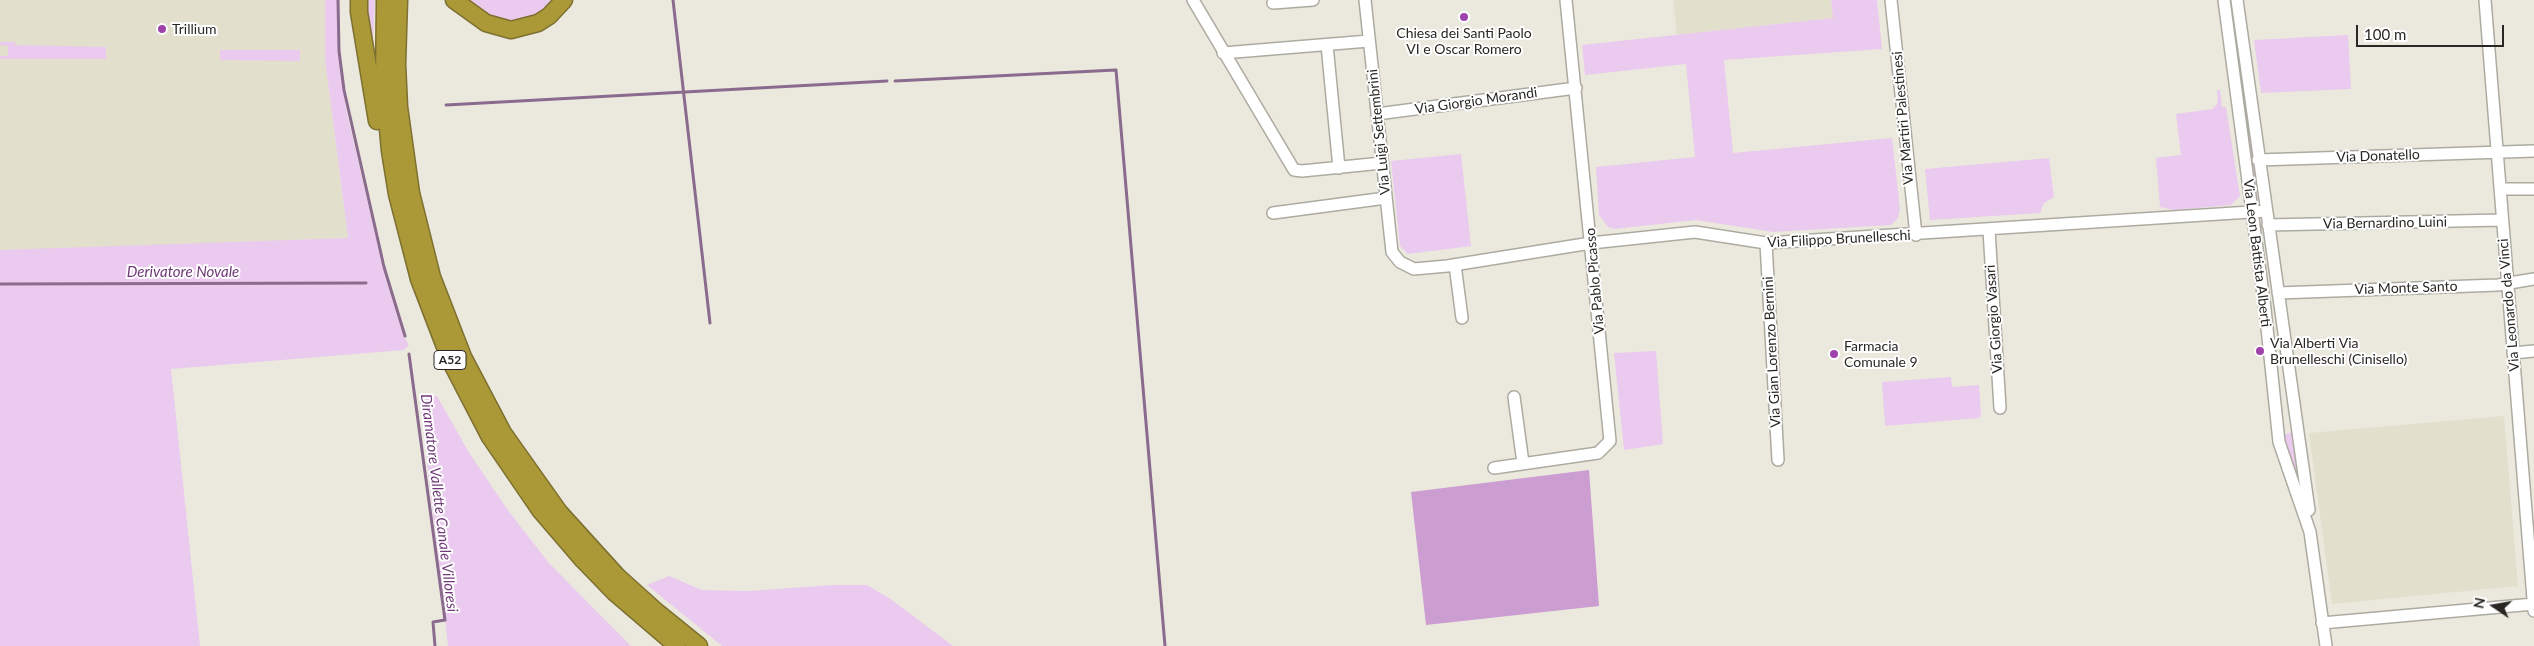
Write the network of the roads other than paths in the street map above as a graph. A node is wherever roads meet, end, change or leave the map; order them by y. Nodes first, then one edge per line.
1 (359, 0) edge
2 (385, 0) edge
3 (399, 0) edge
4 (454, 0) edge
5 (564, 0) edge
6 (1193, 0) edge
7 (1313, 0) edge
8 (1365, 0) edge
9 (1566, 0) edge
10 (1891, 0) edge
11 (2224, 0) edge
12 (2237, 0) edge
13 (2485, 0) edge
14 (1273, 3) dead end
15 (1369, 41) junction
16 (1327, 45) junction
17 (1223, 53) junction
18 (1576, 88) junction
19 (1377, 114) junction
20 (2534, 151) edge
21 (2497, 153) junction
22 (2258, 160) junction
23 (1382, 163) junction
24 (1340, 168) junction
25 (2534, 188) edge
26 (2500, 189) junction
27 (1386, 198) junction
28 (2260, 211) junction
29 (1273, 213) dead end
30 (2502, 220) junction
31 (2268, 225) junction
32 (1989, 230) junction
33 (1916, 235) junction
34 (406, 237) junction
35 (1592, 243) junction
36 (1766, 243) junction
37 (1400, 262) joint
38 (1455, 265) junction
39 (2274, 268) junction
40 (2534, 279) edge
41 (2508, 283) junction
42 (2278, 294) junction
43 (1462, 318) dead end
44 (2534, 351) edge
45 (2513, 353) junction
46 (2291, 393) junction
47 (1514, 397) dead end
48 (2276, 402) junction
49 (2000, 408) dead end
50 (1778, 460) dead end
51 (1523, 463) junction
52 (1494, 468) dead end
53 (2310, 532) junction
54 (2534, 604) edge
55 (2534, 611) edge
56 (2322, 623) junction
57 (677, 646) edge
58 (699, 646) edge
59 (2326, 646) edge

1 - 34 highway, A52
2 - 34 highway, A52
3 - 58 highway, A52
4 - 5 highway
6 - 17 street
7 - 14 street
8 - 15 street, Via Luigi Settembrini
9 - 18 street, Via Pablo Picasso
10 - 33 street, Via Martiri Palestinesi
11 - 28 street, Via Leon Battista Alberti
12 - 22 street, Via Leon Battista Alberti
13 - 21 street, Via Leonardo da Vinci
15 - 16 street
15 - 19 street, Via Luigi Settembrini
16 - 17 street
16 - 24 street
17 - 24 street
18 - 19 street, Via Giorgio Morandi
18 - 35 street, Via Pablo Picasso
19 - 23 street, Via Luigi Settembrini
20 - 21 street, Via Donatello
21 - 22 street, Via Donatello
21 - 26 street, Via Leonardo da Vinci
22 - 28 street, Via Leon Battista Alberti
23 - 24 street
23 - 27 street, Via Luigi Settembrini
25 - 26 street
26 - 30 street, Via Leonardo da Vinci
27 - 29 street
27 - 37 street, Via Luigi Settembrini
28 - 31 street, Via Leon Battista Alberti
28 - 32 street, Via Filippo Brunelleschi
28 - 39 street
28 - 48 street, Via Leon Battista Alberti
30 - 31 street, Via Bernardino Luini
30 - 41 street, Via Leonardo da Vinci
31 - 39 street, Via Leon Battista Alberti
32 - 33 street, Via Filippo Brunelleschi
32 - 49 street, Via Giorgio Vasari
33 - 36 street, Via Filippo Brunelleschi
34 - 57 highway, A52
35 - 36 street, Via Filippo Brunelleschi
35 - 38 street, Via Filippo Brunelleschi
35 - 51 street, Via Pablo Picasso
36 - 50 street, Via Gian Lorenzo Bernini
37 - 38 street, Via Filippo Brunelleschi
38 - 43 street
39 - 42 street, Via Leon Battista Alberti
40 - 41 street, Via Monte Santo
41 - 42 street, Via Monte Santo
41 - 45 street, Via Leonardo da Vinci
42 - 46 street, Via Leon Battista Alberti
44 - 45 street
45 - 54 street, Via Leonardo da Vinci
46 - 48 street
46 - 53 street, Via Leon Battista Alberti
47 - 51 street
48 - 53 street, Via Leon Battista Alberti
51 - 52 street, Via Pablo Picasso
53 - 56 street, Via Leon Battista Alberti
54 - 55 street, Via Leonardo da Vinci
54 - 56 street
56 - 59 street, Via Leon Battista Alberti

